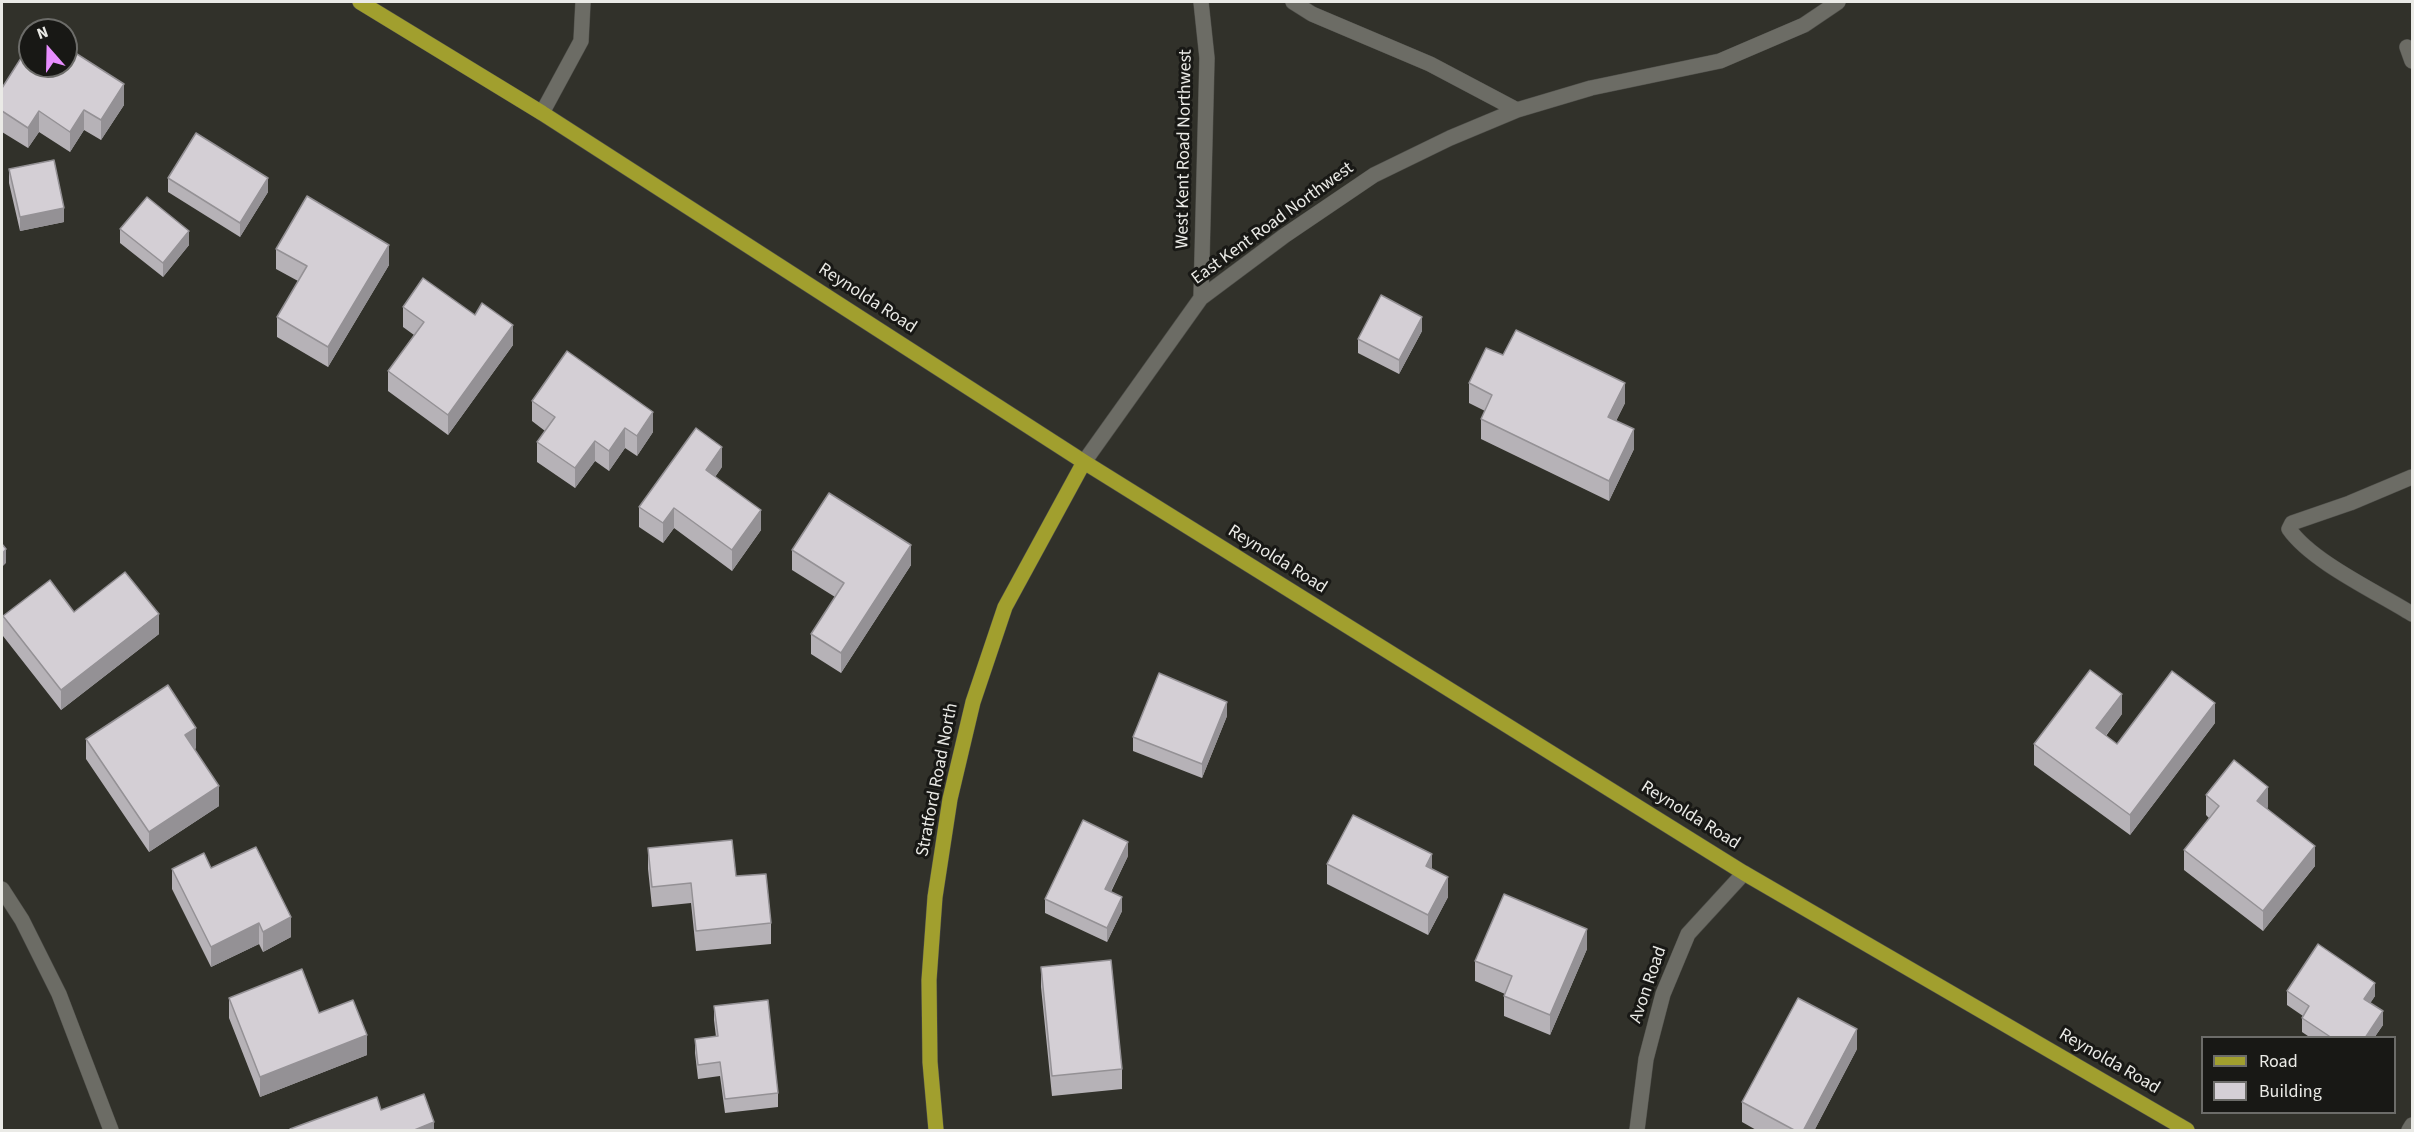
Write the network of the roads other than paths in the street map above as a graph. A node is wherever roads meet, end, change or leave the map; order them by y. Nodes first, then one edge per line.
1 (360, 2) edge
2 (583, 2) edge
3 (1201, 2) edge
4 (1293, 2) edge
5 (1838, 2) edge
6 (1517, 110) junction
7 (542, 113) junction
8 (1202, 298) junction
9 (1083, 462) junction
10 (2412, 477) edge
11 (2412, 614) edge
12 (1744, 873) junction
13 (2, 889) edge
14 (2412, 1125) edge
15 (111, 1131) edge
16 (936, 1131) edge
17 (1637, 1131) edge
18 (2187, 1131) edge
19 (2409, 1131) edge

1 - 7 main road, Reynolda Road
2 - 7 street
3 - 8 street, West Kent Road Northwest
4 - 6 street
5 - 6 street, East Kent Road Northwest
6 - 8 street, East Kent Road Northwest
7 - 9 main road, Reynolda Road
8 - 9 street, East Kent Road Northwest
9 - 12 main road, Reynolda Road
9 - 16 main road, Stratford Road North
10 - 11 street
12 - 17 street, Avon Road
12 - 18 main road, Reynolda Road
13 - 15 street
14 - 19 street

